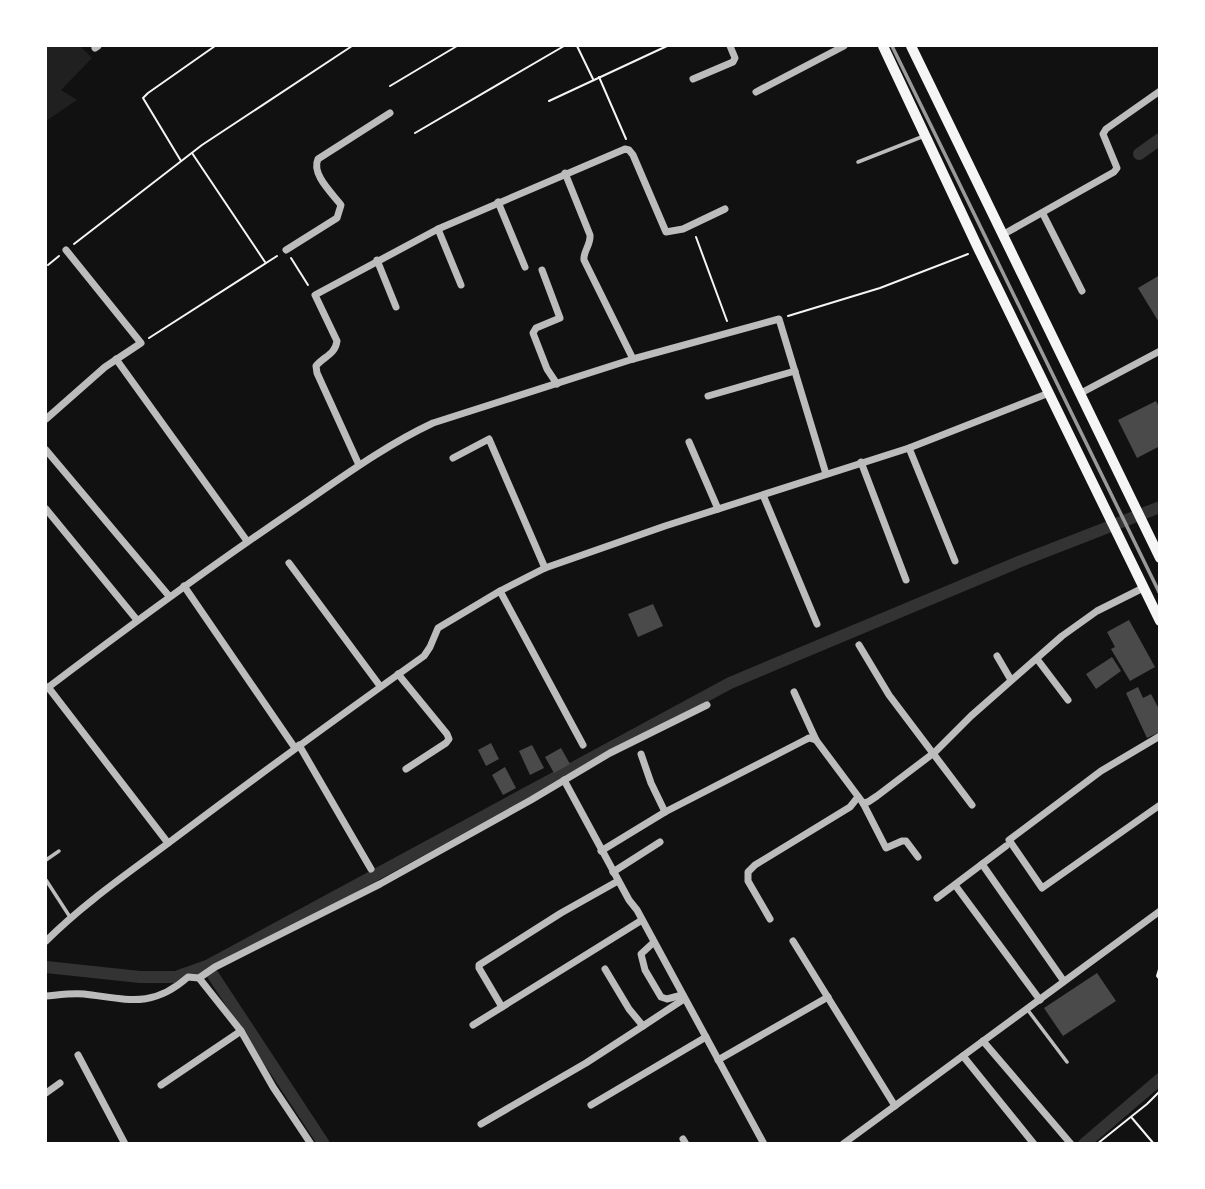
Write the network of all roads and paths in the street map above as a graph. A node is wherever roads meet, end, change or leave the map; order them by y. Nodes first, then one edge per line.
1 (215, 46) edge
2 (352, 46) edge
3 (457, 46) edge
4 (564, 46) edge
5 (577, 46) edge
6 (667, 46) edge
7 (730, 46) edge
8 (844, 46) edge
9 (883, 46) edge
10 (912, 46) edge
11 (599, 77) junction
12 (693, 79) dead end
13 (593, 80) junction
14 (390, 86) dead end
15 (1160, 91) edge
16 (756, 92) dead end
17 (549, 101) dead end
18 (390, 113) dead end
19 (415, 133) dead end
20 (926, 135) junction
21 (629, 150) junction
22 (191, 153) junction
23 (181, 161) junction
24 (858, 162) dead end
25 (565, 173) junction
26 (498, 202) junction
27 (725, 209) dead end
28 (1043, 214) junction
29 (438, 229) junction
30 (1004, 234) junction
31 (696, 237) dead end
32 (66, 250) junction
33 (286, 250) junction
34 (979, 250) junction
35 (377, 260) junction
36 (266, 262) junction
37 (48, 265) dead end
38 (525, 267) dead end
39 (542, 270) dead end
40 (460, 285) dead end
41 (1082, 291) dead end
42 (315, 295) junction
43 (396, 307) dead end
44 (779, 319) junction
45 (732, 332) junction
46 (141, 343) junction
47 (1160, 351) edge
48 (116, 359) junction
49 (634, 359) junction
50 (795, 371) junction
51 (557, 384) junction
52 (1049, 393) junction
53 (1081, 393) junction
54 (708, 396) dead end
55 (46, 419) edge
56 (689, 442) dead end
57 (909, 448) junction
58 (46, 450) edge
59 (453, 458) dead end
60 (861, 462) junction
61 (359, 465) junction
62 (826, 474) junction
63 (763, 495) junction
64 (46, 509) edge
65 (718, 509) junction
66 (247, 541) junction
67 (1160, 558) edge
68 (955, 561) dead end
69 (289, 563) dead end
70 (545, 568) junction
71 (906, 580) dead end
72 (184, 586) junction
73 (1143, 588) junction
74 (500, 591) junction
75 (169, 596) junction
76 (137, 620) junction
77 (1160, 621) edge
78 (817, 624) dead end
79 (859, 645) dead end
80 (997, 656) dead end
81 (1037, 659) junction
82 (398, 674) junction
83 (1012, 680) junction
84 (380, 686) junction
85 (47, 688) edge
86 (794, 692) dead end
87 (1068, 700) dead end
88 (707, 705) dead end
89 (1160, 736) edge
90 (816, 740) junction
91 (583, 745) dead end
92 (297, 746) junction
93 (641, 754) dead end
94 (932, 755) junction
95 (406, 769) dead end
96 (564, 780) junction
97 (860, 800) junction
98 (972, 804) dead end
99 (1160, 805) edge
100 (665, 812) junction
101 (660, 842) dead end
102 (168, 843) junction
103 (1006, 846) dead end
104 (59, 851) dead end
105 (601, 851) junction
106 (918, 857) dead end
107 (46, 860) edge
108 (982, 864) junction
109 (372, 869) dead end
110 (613, 872) junction
111 (46, 880) edge
112 (618, 881) junction
113 (955, 885) junction
114 (937, 898) dead end
115 (1160, 911) edge
116 (70, 917) junction
117 (769, 919) dead end
118 (642, 920) junction
119 (793, 941) dead end
120 (46, 942) edge
121 (654, 942) junction
122 (1160, 966) edge
123 (605, 969) dead end
124 (201, 976) junction
125 (1160, 979) edge
126 (1063, 980) junction
127 (46, 996) edge
128 (683, 997) junction
129 (828, 997) junction
130 (1040, 1000) junction
131 (502, 1007) junction
132 (1027, 1009) junction
133 (473, 1025) dead end
134 (643, 1026) junction
135 (241, 1031) junction
136 (706, 1037) junction
137 (984, 1041) junction
138 (78, 1055) dead end
139 (963, 1056) junction
140 (719, 1059) junction
141 (1067, 1062) dead end
142 (60, 1083) dead end
143 (161, 1085) dead end
144 (1160, 1091) edge
145 (46, 1093) edge
146 (592, 1105) dead end
147 (895, 1106) junction
148 (1131, 1117) junction
149 (481, 1124) dead end
150 (855, 1140) edge
151 (125, 1143) edge
152 (311, 1143) edge
153 (764, 1143) edge
154 (844, 1143) edge
155 (1034, 1143) edge
156 (1071, 1143) edge
157 (1097, 1143) edge
158 (1154, 1143) edge

1 - 23 path
2 - 22 path
3 - 14 path
4 - 19 path
5 - 13 path
6 - 11 path
7 - 12 street
8 - 16 street
9 - 20 main road
10 - 30 main road
11 - 13 path
11 - 21 path
13 - 17 path
15 - 28 street
18 - 33 street
20 - 24 lane
20 - 34 main road
21 - 25 street
21 - 27 street
22 - 23 path
22 - 36 path
23 - 32 path
25 - 26 street
25 - 49 street
26 - 29 street
26 - 38 street
28 - 30 street
28 - 41 street
29 - 35 street
29 - 40 street
30 - 53 main road
31 - 45 path
32 - 37 path
32 - 46 street
33 - 36 path
33 - 42 path
34 - 44 path
34 - 52 main road
35 - 42 street
35 - 43 street
36 - 46 path
39 - 51 street
42 - 61 street
44 - 45 street
44 - 50 street
45 - 49 street
46 - 48 street
47 - 53 street
48 - 55 street
48 - 66 street
49 - 51 street
50 - 54 street
50 - 62 street
51 - 61 street
52 - 57 street
52 - 73 main road
53 - 67 main road
56 - 65 street
57 - 60 street
57 - 68 street
58 - 75 street
59 - 70 street
60 - 62 street
60 - 71 street
61 - 66 street
62 - 63 street
63 - 65 street
63 - 78 street
64 - 76 street
65 - 70 street
66 - 72 street
69 - 84 street
70 - 74 street
72 - 75 street
72 - 92 street
73 - 77 main road
73 - 81 street
74 - 82 street
74 - 91 street
75 - 76 street
76 - 85 street
79 - 94 street
80 - 83 street
81 - 83 street
81 - 87 street
82 - 84 street
82 - 95 street
83 - 94 street
84 - 92 street
85 - 102 street
86 - 90 street
88 - 96 street
89 - 99 street
90 - 97 street
90 - 100 street
92 - 102 street
92 - 109 street
93 - 100 street
94 - 97 street
94 - 98 street
96 - 105 street
96 - 124 street
97 - 106 street
97 - 117 street
100 - 105 street
101 - 110 street
102 - 116 street
103 - 108 street
104 - 107 lane
105 - 110 street
108 - 113 street
108 - 126 street
110 - 112 street
111 - 116 lane
112 - 118 street
112 - 131 street
113 - 114 street
113 - 130 street
115 - 126 street
116 - 120 street
118 - 121 street
118 - 131 street
119 - 129 street
121 - 128 street
121 - 128 street
122 - 125 path
123 - 134 street
124 - 127 street
124 - 135 street
126 - 130 street
128 - 134 street
128 - 136 street
129 - 140 street
129 - 147 street
130 - 132 street
131 - 133 street
132 - 137 street
132 - 141 lane
134 - 149 street
135 - 143 street
135 - 152 street
136 - 140 street
136 - 146 street
137 - 139 street
137 - 156 street
138 - 151 street
139 - 147 street
139 - 155 street
140 - 153 street
142 - 145 street
144 - 148 path
147 - 150 street
148 - 157 path
148 - 158 path
150 - 154 street

